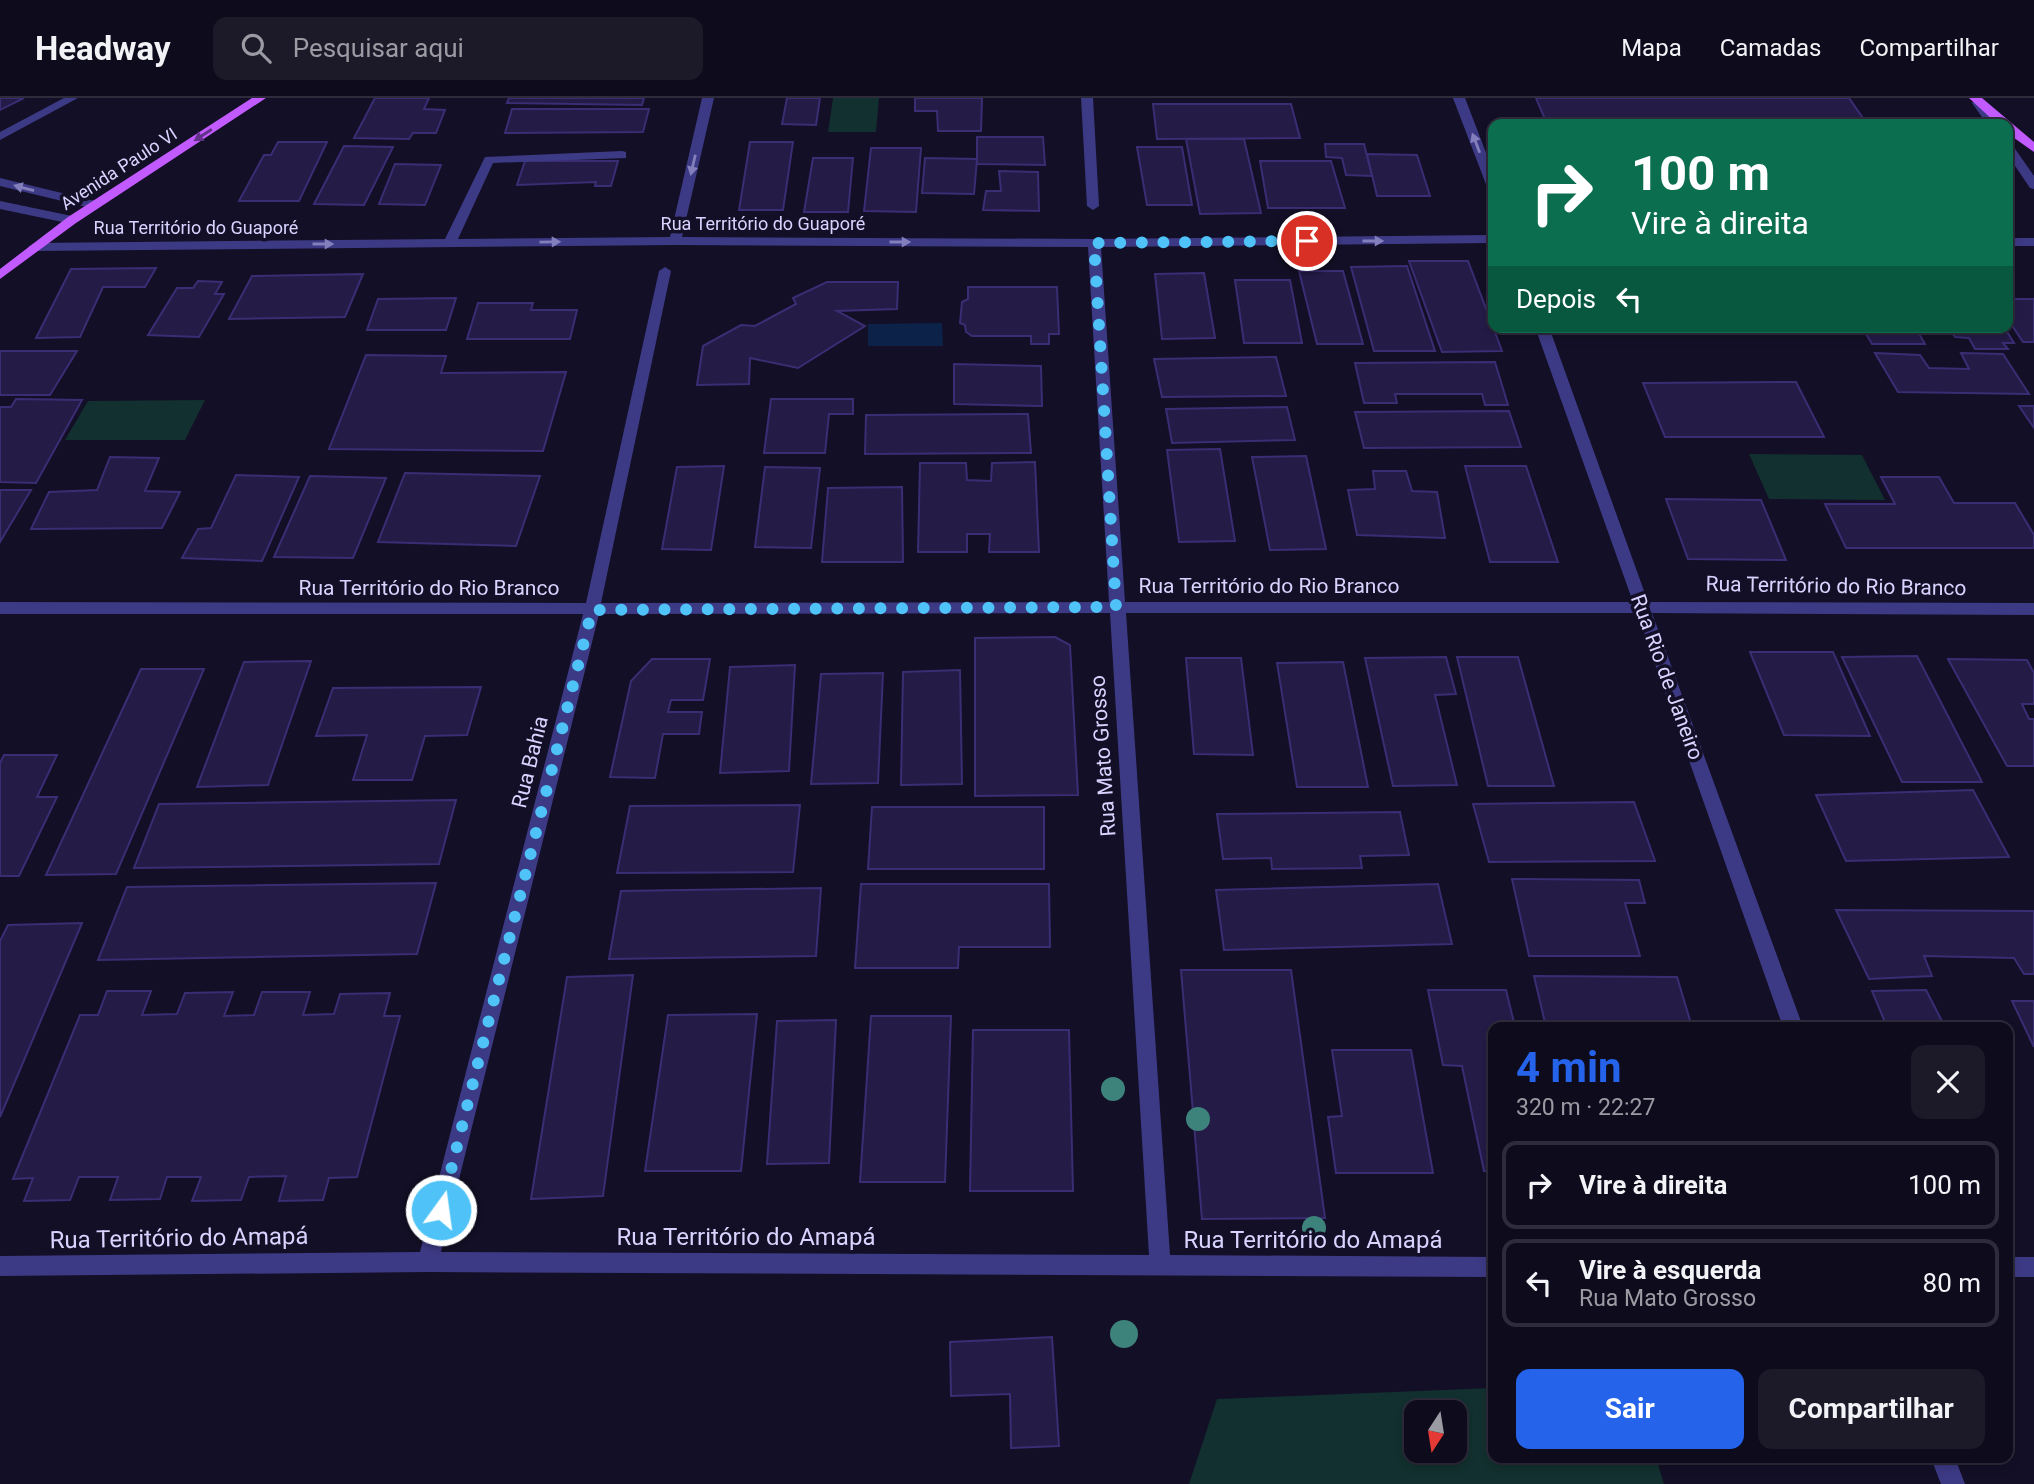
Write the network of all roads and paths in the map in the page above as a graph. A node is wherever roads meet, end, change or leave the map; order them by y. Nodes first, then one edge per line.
1 (72, 98) edge
2 (260, 98) edge
3 (708, 98) edge
4 (1087, 98) edge
5 (1459, 98) edge
6 (1976, 100) edge
7 (1989, 119) edge
8 (1999, 119) edge
9 (2013, 131) edge
10 (0, 137) edge
11 (2034, 148) edge
12 (2013, 154) edge
13 (622, 155) dead end
14 (1488, 174) edge
15 (0, 182) edge
16 (2034, 184) edge
17 (0, 205) edge
18 (95, 205) junction
19 (1093, 206) dead end
20 (72, 220) junction
21 (1488, 240) edge
22 (675, 241) junction
23 (2013, 242) edge
24 (2034, 242) edge
25 (450, 243) junction
26 (1094, 243) junction
27 (34, 247) junction
28 (665, 271) dead end
29 (0, 275) edge
30 (1544, 333) edge
31 (1642, 605) junction
32 (1116, 607) junction
33 (0, 608) edge
34 (2034, 609) edge
35 (592, 610) junction
36 (1791, 1022) edge
37 (428, 1262) junction
38 (1160, 1265) junction
39 (0, 1266) edge
40 (1488, 1267) edge
41 (2013, 1267) edge
42 (2034, 1267) edge
43 (1945, 1463) edge
44 (1953, 1484) edge

1 - 10 street
2 -> 18 main road, Avenida Paulo VI
3 -> 22 street
4 - 19 street
14 -> 5 street
6 - 7 street
6 - 8 main road
9 - 11 main road
12 - 16 street
13 - 25 street
18 -> 15 street
17 - 20 street
18 - 20 main road, Avenida Paulo VI
20 - 27 main road, Avenida Paulo VI
26 -> 21 street, Rua Território do Guaporé
25 -> 22 street, Rua Território do Guaporé
22 -> 26 street, Rua Território do Guaporé
23 - 24 street
27 -> 25 street, Rua Território do Guaporé
26 - 32 street, Rua Mato Grosso
27 - 29 main road, Avenida Paulo VI
28 - 35 street, Rua Bahia
30 - 31 street, Rua Rio de Janeiro
31 - 32 street, Rua Território do Rio Branco
31 - 34 street, Rua Território do Rio Branco
31 - 36 street, Rua Rio de Janeiro
32 - 35 street, Rua Território do Rio Branco
32 - 38 street, Rua Mato Grosso
33 - 35 street, Rua Território do Rio Branco
35 - 37 street, Rua Bahia
37 - 38 street, Rua Território do Amapá
37 - 39 street, Rua Território do Amapá
38 - 40 street, Rua Território do Amapá
41 - 42 street
43 - 44 street

